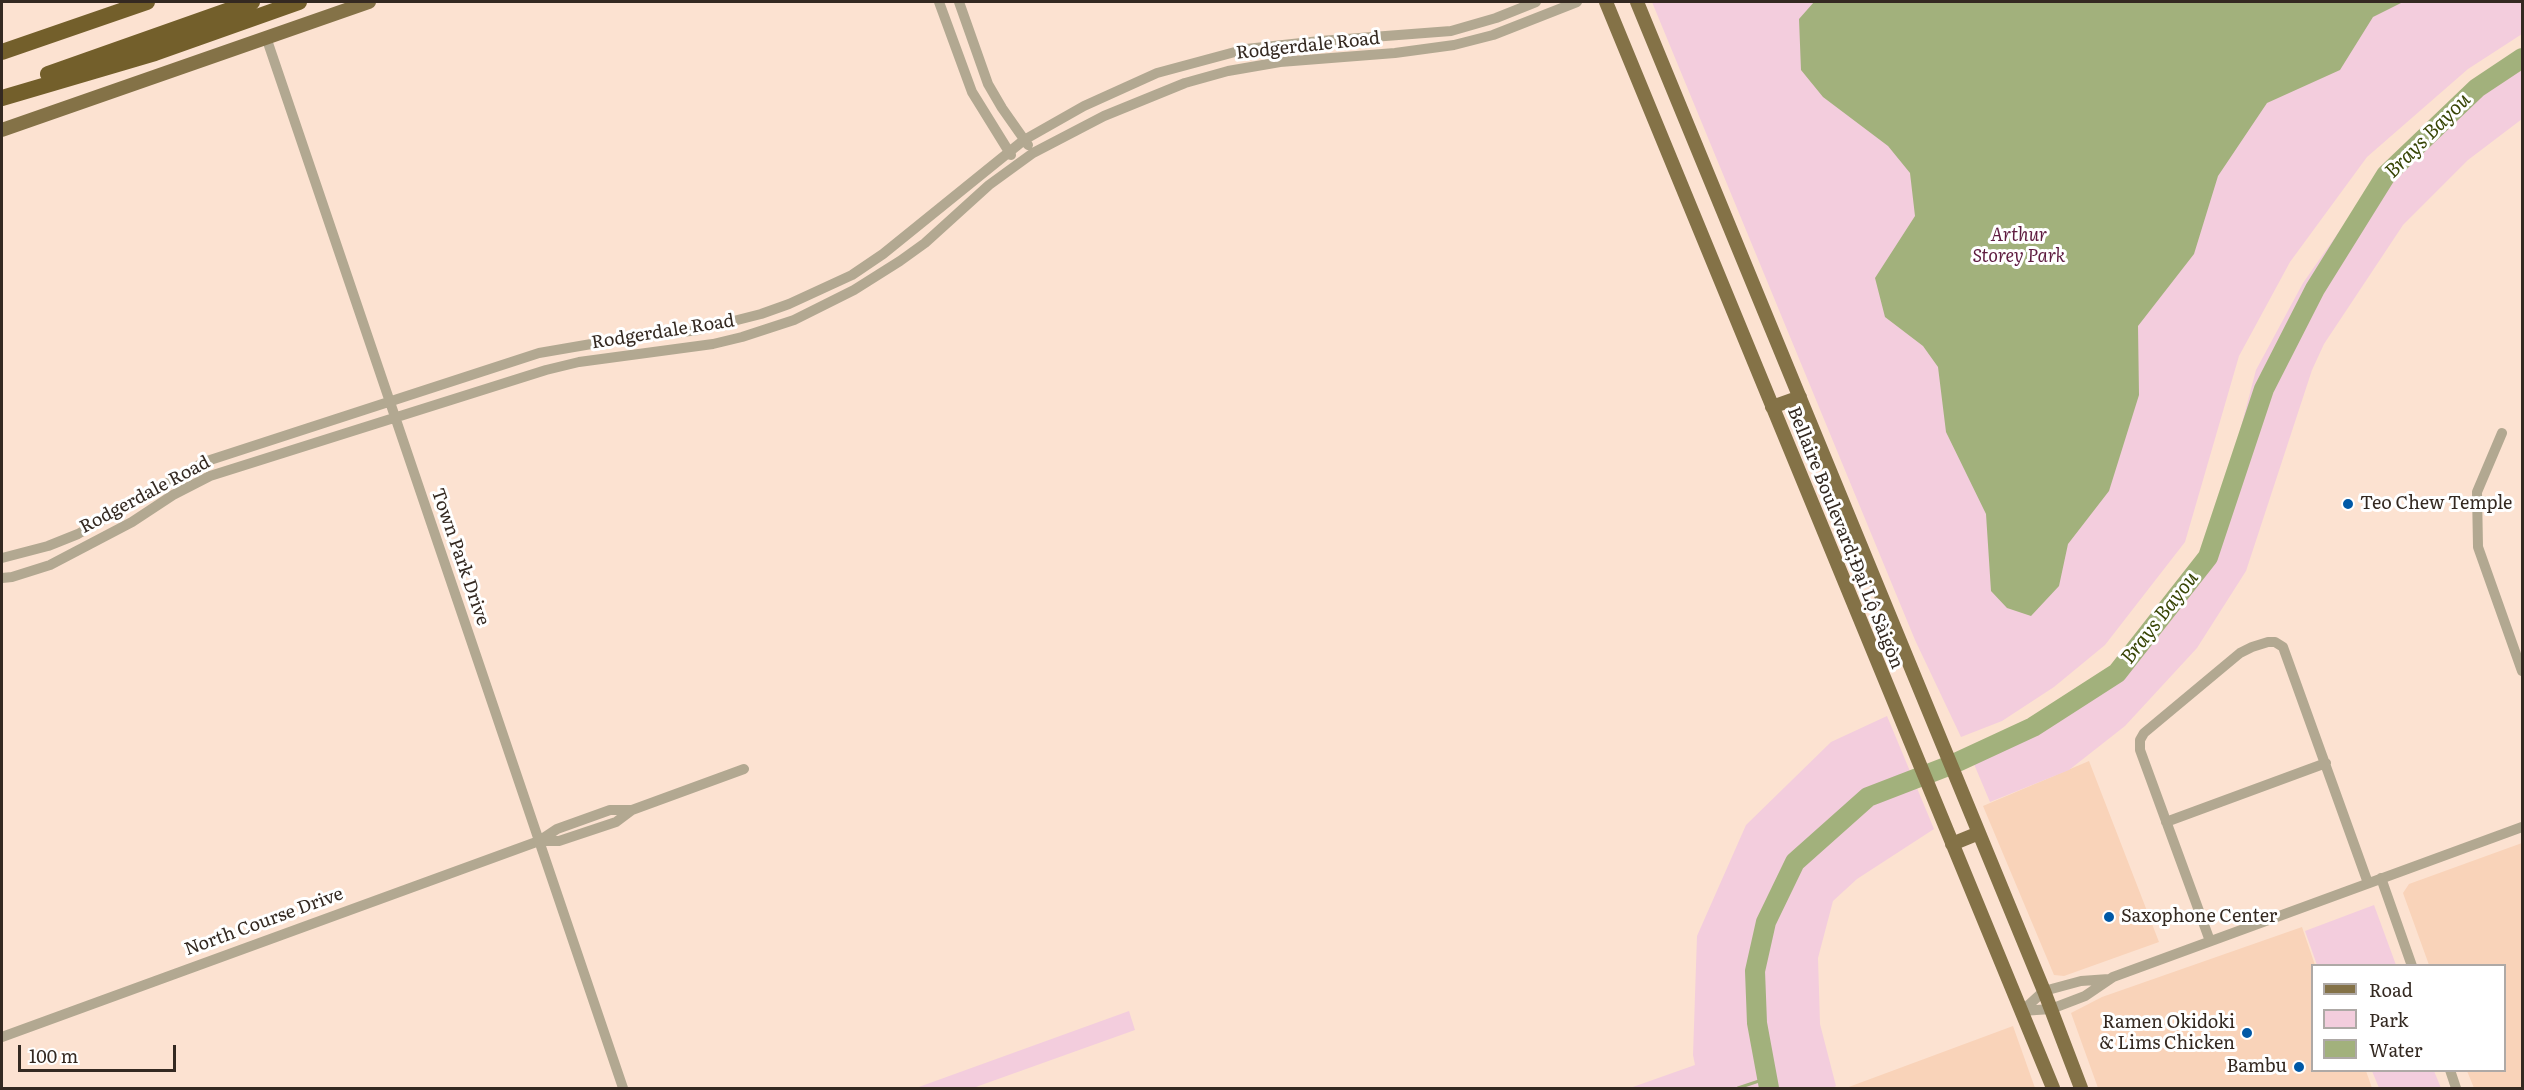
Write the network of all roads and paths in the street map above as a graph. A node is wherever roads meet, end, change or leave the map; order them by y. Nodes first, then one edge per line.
1 (147, 2) edge
2 (252, 2) edge
3 (298, 2) edge
4 (369, 2) edge
5 (939, 2) edge
6 (959, 2) edge
7 (1536, 2) edge
8 (1576, 2) edge
9 (1606, 2) edge
10 (1637, 2) edge
11 (1420, 35) junction
12 (266, 37) junction
13 (1246, 50) junction
14 (1423, 50) junction
15 (2, 52) edge
16 (1249, 67) junction
17 (2, 90) edge
18 (2, 98) edge
19 (2, 130) edge
20 (1024, 140) junction
21 (1008, 151) junction
22 (1034, 153) junction
23 (1017, 164) junction
24 (817, 292) junction
25 (823, 307) junction
26 (761, 314) junction
27 (766, 330) junction
28 (575, 347) junction
29 (579, 362) junction
30 (1800, 397) junction
31 (389, 402) junction
32 (1772, 407) junction
33 (394, 416) junction
34 (2502, 433) dead end
35 (2, 558) edge
36 (2, 578) edge
37 (2523, 671) edge
38 (2326, 764) junction
39 (744, 769) dead end
40 (2166, 822) junction
41 (2523, 827) edge
42 (1979, 833) junction
43 (539, 841) junction
44 (1952, 844) junction
45 (2381, 878) junction
46 (2368, 883) junction
47 (2210, 942) junction
48 (2411, 964) edge
49 (2109, 979) junction
50 (2044, 991) junction
51 (2051, 1009) junction
52 (2022, 1011) junction
53 (2, 1037) edge
54 (2450, 1072) edge
55 (623, 1089) edge
56 (2053, 1089) edge
57 (2081, 1089) edge
58 (2456, 1089) edge

1 - 15 highway
2 - 17 highway
3 - 18 highway
4 - 12 main road
5 - 21 street
6 - 20 street
7 - 11 street, Rodgerdale Road
8 - 14 street, Rodgerdale Road
9 - 32 main road, Bellaire Boulevard;Đại Lộ Sàigòn
10 - 30 main road, Bellaire Boulevard;Đại Lộ Sàigòn
11 - 13 street, Rodgerdale Road
11 - 14 street
12 - 19 main road
12 - 31 street, Town Park Drive
13 - 16 street
13 - 20 street, Rodgerdale Road
14 - 16 street, Rodgerdale Road
16 - 22 street, Rodgerdale Road
20 - 21 street, Rodgerdale Road
20 - 22 street
21 - 23 street
21 - 24 street, Rodgerdale Road
22 - 23 street, Rodgerdale Road
23 - 25 street, Rodgerdale Road
24 - 25 street
24 - 26 street, Rodgerdale Road
25 - 27 street, Rodgerdale Road
26 - 27 street
26 - 28 street, Rodgerdale Road
27 - 29 street, Rodgerdale Road
28 - 29 street
28 - 31 street, Rodgerdale Road
29 - 33 street, Rodgerdale Road
30 - 32 main road
30 - 42 main road, Bellaire Boulevard;Đại Lộ Sàigòn
31 - 33 street, Town Park Drive
31 - 35 street, Rodgerdale Road
32 - 44 main road, Bellaire Boulevard;Đại Lộ Sàigòn
33 - 36 street, Rodgerdale Road
33 - 43 street, Town Park Drive
34 - 37 street
38 - 40 street
38 - 40 street
38 - 46 street
39 - 43 street, North Course Drive
40 - 47 street
41 - 45 street
42 - 44 main road
42 - 50 main road, Bellaire Boulevard;Đại Lộ Sàigòn
43 - 53 street, North Course Drive
43 - 55 street, Town Park Drive
44 - 52 main road, Bellaire Boulevard;Đại Lộ Sàigòn
45 - 46 street
45 - 48 street
46 - 47 street
47 - 49 street
49 - 50 street
49 - 51 street
50 - 51 main road, Bellaire Boulevard;Đại Lộ Sàigòn
50 - 52 street
51 - 52 street
51 - 57 main road, Bellaire Boulevard;Đại Lộ Sàigòn
52 - 56 main road, Bellaire Boulevard;Đại Lộ Sàigòn
54 - 58 street

